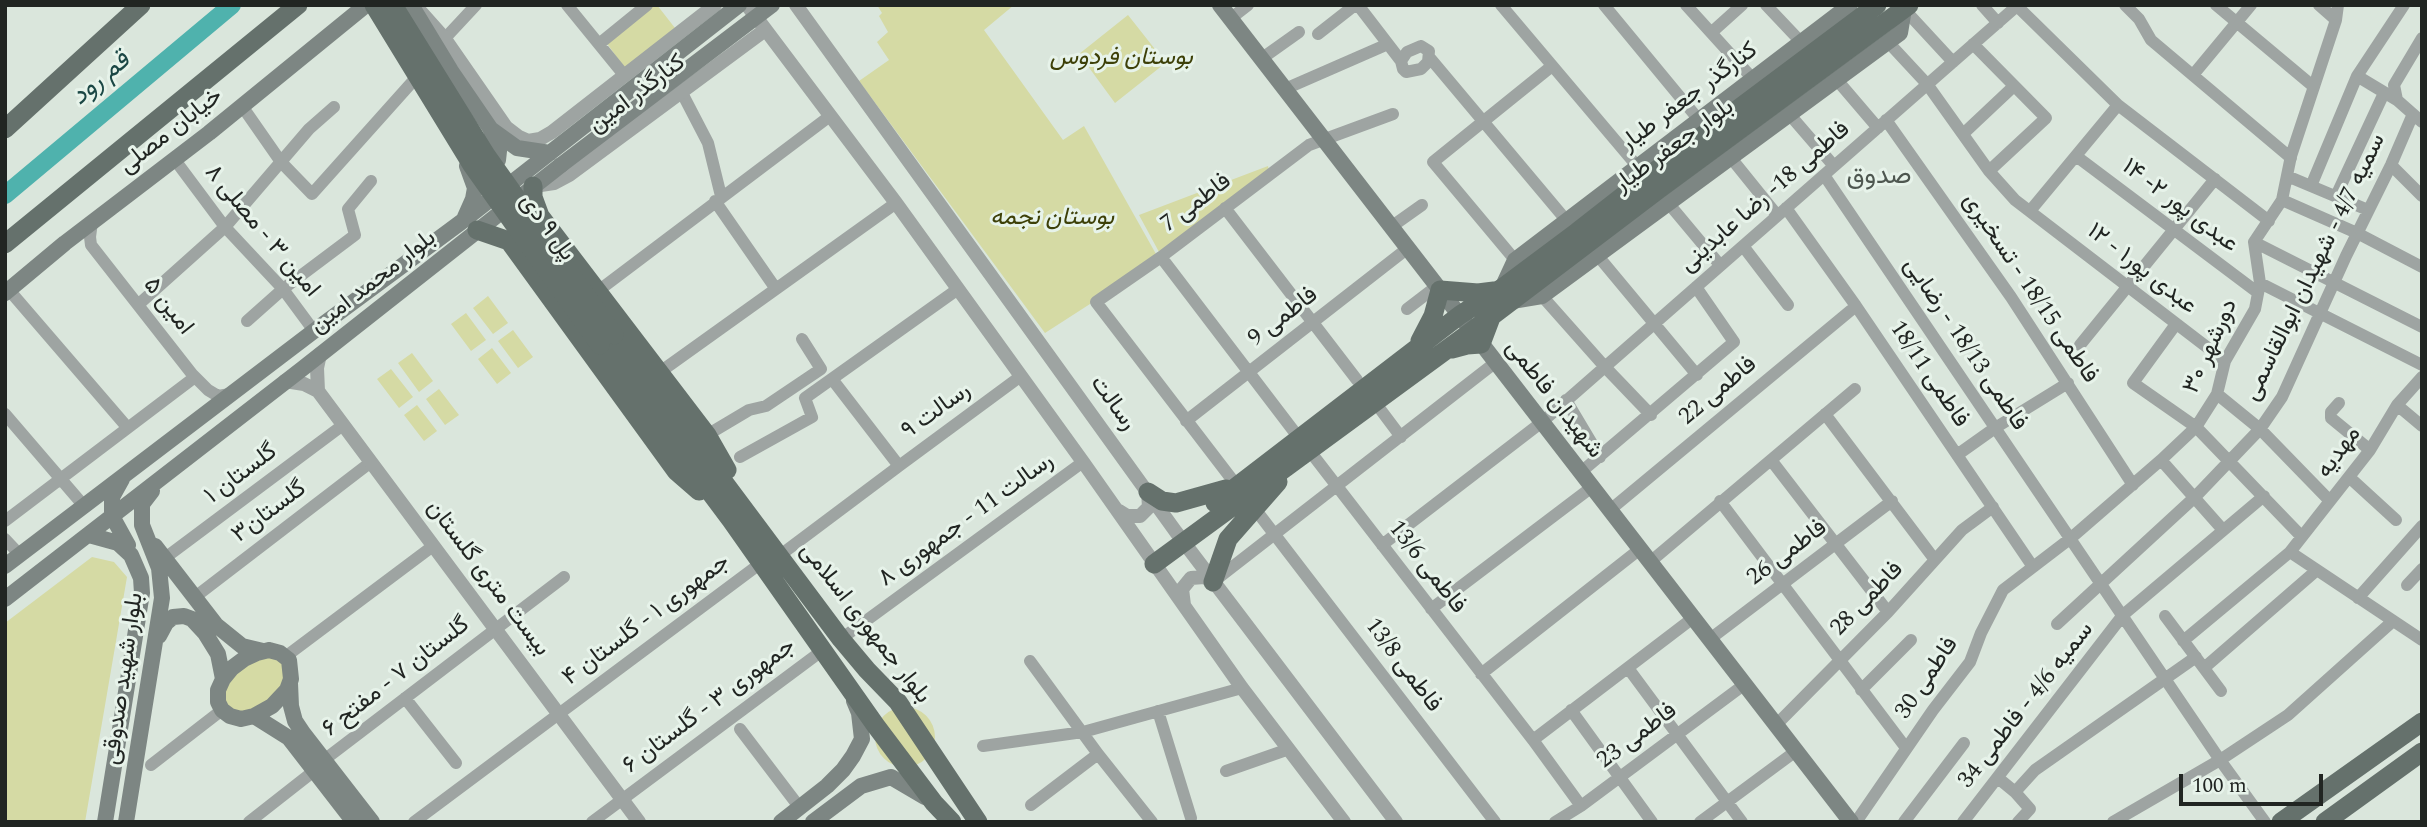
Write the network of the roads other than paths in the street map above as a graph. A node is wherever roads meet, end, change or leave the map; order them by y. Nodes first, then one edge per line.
1 (148, 5) edge
2 (298, 5) edge
3 (393, 5) edge
4 (413, 5) edge
5 (476, 5) edge
6 (567, 5) edge
7 (647, 5) edge
8 (715, 5) edge
9 (739, 5) edge
10 (747, 5) edge
11 (772, 5) edge
12 (1220, 5) edge
13 (1248, 5) edge
14 (1357, 5) edge
15 (1501, 5) edge
16 (1604, 5) edge
17 (1686, 5) edge
18 (1742, 5) edge
19 (1766, 5) edge
20 (1850, 5) edge
21 (1877, 5) edge
22 (1982, 5) edge
23 (2126, 5) edge
24 (2216, 5) edge
25 (2251, 5) edge
26 (2319, 5) edge
27 (2338, 5) edge
28 (2404, 5) edge
29 (798, 6) edge
30 (2017, 6) edge
31 (1907, 7) edge
32 (135, 10) edge
33 (371, 10) edge
34 (1230, 19) junction
35 (2336, 20) junction
36 (2237, 22) junction
37 (1998, 23) junction
38 (765, 30) junction
39 (1300, 32) dead end
40 (1712, 32) junction
41 (449, 34) dead end
42 (1318, 34) dead end
43 (1801, 42) junction
44 (1888, 42) junction
45 (2421, 42) edge
46 (598, 44) junction
47 (1388, 44) junction
48 (1973, 44) junction
49 (1430, 58) junction
50 (1261, 59) junction
51 (1401, 61) junction
52 (1953, 62) junction
53 (1552, 66) junction
54 (624, 75) junction
55 (2193, 75) junction
56 (2357, 75) junction
57 (1753, 79) junction
58 (414, 80) junction
59 (1836, 80) junction
60 (1927, 84) junction
61 (2014, 86) junction
62 (2314, 87) junction
63 (1285, 89) junction
64 (681, 91) junction
65 (2384, 93) junction
66 (2397, 100) junction
67 (2118, 105) junction
68 (243, 106) junction
69 (334, 107) dead end
70 (1393, 114) dead end
71 (1790, 115) junction
72 (830, 116) junction
73 (2417, 118) edge
74 (1483, 120) junction
75 (1699, 120) junction
76 (1882, 124) junction
77 (5, 129) edge
78 (501, 133) junction
79 (1963, 134) junction
80 (1323, 140) junction
81 (2076, 156) junction
82 (1731, 158) junction
83 (2291, 158) junction
84 (555, 159) junction
85 (175, 160) junction
86 (281, 162) junction
87 (2391, 165) junction
88 (467, 166) junction
89 (1637, 166) junction
90 (1834, 166) junction
91 (1989, 171) junction
92 (1824, 175) junction
93 (2287, 176) junction
94 (2214, 179) junction
95 (371, 181) dead end
96 (533, 186) junction
97 (2311, 186) junction
98 (2336, 196) junction
99 (2422, 196) edge
100 (718, 199) junction
101 (2282, 200) junction
102 (895, 203) junction
103 (1669, 204) junction
104 (1422, 205) dead end
105 (1225, 208) junction
106 (2368, 210) junction
107 (2030, 211) junction
108 (1782, 212) junction
109 (540, 216) junction
110 (1566, 220) junction
111 (2269, 221) junction
112 (93, 222) junction
113 (470, 225) junction
114 (225, 227) junction
115 (1391, 227) junction
116 (2173, 229) junction
117 (2357, 233) junction
118 (509, 241) junction
119 (2254, 242) junction
120 (5, 244) edge
121 (1743, 246) junction
122 (1408, 248) junction
123 (1598, 256) junction
124 (1161, 257) junction
125 (1515, 260) junction
126 (1720, 265) junction
127 (2422, 267) edge
128 (2334, 283) junction
129 (2128, 286) junction
130 (1696, 287) junction
131 (1439, 288) junction
132 (2258, 288) junction
133 (283, 289) junction
134 (776, 289) junction
135 (958, 289) junction
136 (598, 290) junction
137 (7, 292) edge
138 (1503, 293) junction
139 (1542, 296) junction
140 (1096, 302) joint
141 (139, 304) junction
142 (1788, 305) dead end
143 (1856, 306) junction
144 (1407, 309) dead end
145 (2320, 314) junction
146 (247, 321) dead end
147 (1313, 322) junction
148 (1654, 324) junction
149 (2176, 324) junction
150 (2422, 327) edge
151 (1471, 330) junction
152 (308, 335) junction
153 (802, 339) dead end
154 (2080, 345) dead end
155 (1416, 348) junction
156 (320, 354) junction
157 (2225, 361) junction
158 (1496, 362) junction
159 (274, 363) junction
160 (2422, 365) edge
161 (1605, 367) junction
162 (660, 372) junction
163 (1249, 372) junction
164 (1697, 375) junction
165 (195, 376) junction
166 (1021, 376) junction
167 (2422, 377) edge
168 (832, 379) junction
169 (1357, 380) dead end
170 (285, 382) junction
171 (2068, 383) junction
172 (1855, 389) dead end
173 (318, 391) junction
174 (234, 393) junction
175 (2217, 394) junction
176 (1566, 400) junction
177 (2339, 403) dead end
178 (1377, 405) dead end
179 (2398, 405) junction
180 (5, 414) edge
181 (1825, 414) junction
182 (1651, 415) junction
183 (1186, 421) junction
184 (1542, 422) junction
185 (343, 425) junction
186 (2422, 426) edge
187 (127, 427) junction
188 (2196, 427) junction
189 (1995, 428) junction
190 (2260, 429) junction
191 (707, 435) junction
192 (1401, 437) junction
193 (1304, 447) junction
194 (2370, 450) junction
195 (1957, 455) junction
196 (740, 457) dead end
197 (1600, 457) junction
198 (1771, 460) junction
199 (2161, 460) junction
200 (2229, 461) junction
201 (371, 462) junction
202 (1083, 462) junction
203 (700, 464) junction
204 (899, 466) junction
205 (170, 472) junction
206 (1581, 472) junction
207 (123, 477) junction
208 (2349, 477) junction
209 (60, 478) junction
210 (2133, 485) junction
211 (1337, 487) junction
212 (1592, 487) junction
213 (1148, 492) junction
214 (2264, 496) junction
215 (1246, 497) junction
216 (2195, 498) junction
217 (1720, 501) junction
218 (1892, 501) junction
219 (2330, 501) junction
220 (84, 506) junction
221 (1993, 507) junction
222 (1117, 510) junction
223 (1610, 510) junction
224 (738, 515) junction
225 (112, 516) junction
226 (2396, 520) dead end
227 (5, 521) edge
228 (2421, 529) edge
229 (2223, 530) junction
230 (145, 531) junction
231 (89, 535) junction
232 (1275, 535) junction
233 (1180, 537) junction
234 (2302, 537) junction
235 (2071, 538) junction
236 (5, 539) edge
237 (1836, 543) junction
238 (1382, 545) junction
239 (433, 546) junction
240 (130, 550) junction
241 (2290, 552) junction
242 (20, 555) junction
243 (1645, 556) junction
244 (165, 558) junction
245 (770, 559) junction
246 (1150, 559) junction
247 (1935, 560) junction
248 (5, 566) edge
249 (2034, 567) junction
250 (2422, 569) edge
251 (2317, 570) junction
252 (564, 577) dead end
253 (1213, 582) junction
254 (2101, 583) junction
255 (2407, 584) dead end
256 (1783, 585) junction
257 (195, 597) junction
258 (2358, 598) junction
259 (5, 599) edge
260 (1184, 605) junction
261 (1431, 608) junction
262 (1888, 612) junction
263 (2123, 615) junction
264 (2165, 616) dead end
265 (1693, 618) junction
266 (2393, 621) junction
267 (2057, 624) dead end
268 (495, 628) junction
269 (841, 639) junction
270 (1710, 639) junction
271 (1912, 640) dead end
272 (2183, 640) junction
273 (2422, 640) edge
274 (156, 642) junction
275 (823, 650) junction
276 (263, 651) junction
277 (285, 657) junction
278 (1030, 661) dead end
279 (1840, 661) junction
280 (2200, 663) junction
281 (1628, 668) junction
282 (1482, 674) junction
283 (223, 679) junction
284 (2166, 680) junction
285 (290, 682) junction
286 (1745, 684) junction
287 (848, 686) junction
288 (1242, 688) junction
289 (1861, 690) junction
290 (2221, 691) dead end
291 (405, 698) junction
292 (222, 710) junction
293 (1571, 710) junction
294 (1158, 711) junction
295 (558, 713) junction
296 (254, 716) junction
297 (2422, 722) edge
298 (1776, 725) junction
299 (740, 729) dead end
300 (1083, 732) junction
301 (1677, 735) junction
302 (1532, 740) junction
303 (1964, 743) dead end
304 (983, 747) dead end
305 (1906, 748) junction
306 (1289, 749) junction
307 (1796, 751) junction
308 (2422, 752) edge
309 (1098, 754) junction
310 (2220, 760) junction
311 (456, 763) dead end
312 (151, 765) dead end
313 (319, 766) junction
314 (1226, 771) dead end
315 (1620, 778) junction
316 (1998, 778) junction
317 (2015, 792) junction
318 (622, 799) junction
319 (1728, 801) junction
320 (934, 803) junction
321 (1031, 805) dead end
322 (1581, 806) junction
323 (800, 808) junction
324 (1649, 817) edge
325 (1191, 818) dead end
326 (1849, 821) edge
327 (105, 822) edge
328 (126, 822) edge
329 (249, 822) edge
330 (354, 822) edge
331 (372, 822) edge
332 (414, 822) edge
333 (592, 822) edge
334 (639, 822) edge
335 (781, 822) edge
336 (813, 822) edge
337 (951, 822) edge
338 (978, 822) edge
339 (1152, 822) edge
340 (1344, 822) edge
341 (1396, 822) edge
342 (1495, 822) edge
343 (1555, 822) edge
344 (1700, 822) edge
345 (1742, 822) edge
346 (1904, 822) edge
347 (1964, 822) edge
348 (2018, 822) edge
349 (2113, 822) edge
350 (2264, 822) edge
351 (2281, 822) edge
352 (2325, 822) edge

1 - 32 main road
2 - 120 main road
3 - 203 main road, پل ۹ دی, bridge
4 - 78 main road
4 - 78 street
5 - 41 street
6 - 46 street
7 - 46 street
8 - 54 street, کنارگذر امین
9 - 84 main road, بلوار محمد امین
10 - 38 street
11 - 84 main road, بلوار محمد امین, bridge
12 - 34 main road, شهیدان فاطمی
13 - 34 street
14 - 42 street
14 - 47 street
15 - 53 street
16 - 75 street
17 - 40 street
18 - 40 street
19 - 43 street
20 - 43 main road, کنارگذر جعفر طیار
21 - 138 main road, بلوار جعفر طیار
22 - 37 street
23 - 55 street
24 - 36 street
25 - 36 street
26 - 35 street
27 - 35 street
28 - 56 street
29 - 213 street, رسالت
30 - 37 street, فاطمی 18- رضا عابدینی
30 - 67 street
31 - 44 main road
31 - 52 street
31 - 138 main road, بلوار جعفر طیار
32 - 77 main road
33 - 58 main road
33 - 68 main road, خیابان مصلی
33 - 203 main road, پل ۹ دی, bridge
34 - 50 main road, شهیدان فاطمی
35 - 62 street
36 - 55 street
36 - 62 street
37 - 48 street, فاطمی 18- رضا عابدینی
38 - 64 street, کنارگذر امین
38 - 72 street
39 - 50 street
40 - 57 street
43 - 57 main road, کنارگذر جعفر طیار
44 - 59 main road
44 - 60 street, عبدی پور۱ - ۱۲
45 - 66 street
46 - 54 street
47 - 51 street
47 - 63 street
48 - 52 street, فاطمی 18- رضا عابدینی
48 - 61 street
49 - 51 street
49 - 51 street
49 - 74 street
50 - 63 main road, شهیدان فاطمی
52 - 60 street, فاطمی 18- رضا عابدینی
53 - 74 street
53 - 89 street
54 - 78 street, کنارگذر امین
55 - 83 street
56 - 65 street
56 - 97 street
57 - 75 main road, کنارگذر جعفر طیار
58 - 86 street
58 - 88 main road
59 - 71 main road
59 - 76 street, فاطمی 18/15 - تسخیری
60 - 76 street, فاطمی 18- رضا عابدینی
60 - 79 street, عبدی پور۱ - ۱۲
61 - 79 street
61 - 91 street
62 - 83 street
63 - 80 main road, شهیدان فاطمی
64 - 96 street, کنارگذر امین
64 - 100 street
65 - 66 street
65 - 98 street
66 - 73 street
67 - 81 street
67 - 94 street
68 - 85 main road, خیابان مصلی
68 - 86 street
69 - 86 street
70 - 80 street, فاطمی 7
71 - 82 main road
71 - 90 street
72 - 100 street
72 - 102 street
73 - 87 street, سمیه 4/7 - شهیدان ابوالقاسمی
74 - 110 street
74 - 125 street
75 - 89 main road, کنارگذر جعفر طیار
76 - 90 street, فاطمی 18- رضا عابدینی
76 - 171 street, فاطمی 18/15 - تسخیری
78 - 84 main road
78 - 88 main road
79 - 91 street, عبدی پور۱ - ۱۲
80 - 105 street, فاطمی 7
80 - 115 main road, شهیدان فاطمی
81 - 107 street
81 - 116 street, عبدی پور ۲- ۱۴
82 - 103 main road
82 - 108 street, فاطمی 18/11
83 - 93 street
84 - 96 main road, بلوار محمد امین
84 - 113 main road, بلوار محمد امین
85 - 112 main road, خیابان مصلی
85 - 114 street, امین ۳ - مصلی ۸
86 - 114 street
87 - 99 street
87 - 106 street, سمیه 4/7 - شهیدان ابوالقاسمی
88 - 113 main road
89 - 110 main road, کنارگذر جعفر طیار
90 - 92 street, فاطمی 18- رضا عابدینی
91 - 107 street, عبدی پور۱ - ۱۲
92 - 108 street, فاطمی 18- رضا عابدینی
92 - 189 street, فاطمی 18/13 - رضایی
93 - 97 street
93 - 101 street
94 - 111 street
94 - 116 street
95 - 133 street
96 - 109 main road
96 - 113 main road, بلوار محمد امین
97 - 98 street
98 - 106 street
100 - 134 street
100 - 136 street
101 - 111 street
101 - 117 street
102 - 134 street
102 - 135 street
103 - 123 main road
103 - 126 street
104 - 115 street
105 - 124 street, فاطمی 7
105 - 147 street
106 - 117 street, سمیه 4/7 - شهیدان ابوالقاسمی
107 - 129 street, عبدی پور۱ - ۱۲
108 - 121 street, فاطمی 18- رضا عابدینی
108 - 143 street, فاطمی 18/11
109 - 118 main road
109 - 136 main road
110 - 125 main road, کنارگذر جعفر طیار
111 - 119 street
112 - 137 main road, خیابان مصلی
112 - 141 street, امین ۵
113 - 118 main road
113 - 152 main road, بلوار محمد امین
113 - 156 main road, بلوار محمد امین
114 - 133 street, امین ۳ - مصلی ۸
114 - 141 street
115 - 122 main road, شهیدان فاطمی
116 - 129 street
116 - 132 street, عبدی پور ۲- ۱۴
117 - 127 street
117 - 128 street, سمیه 4/7 - شهیدان ابوالقاسمی
118 - 224 main road
119 - 128 street
119 - 132 street, دورشهر ۳۰
121 - 126 street, فاطمی 18- رضا عابدینی
121 - 142 street
122 - 131 main road, شهیدان فاطمی
122 - 147 street, فاطمی 9
123 - 139 main road
123 - 148 street
124 - 140 street, فاطمی 7
124 - 163 street, فاطمی 13/6
125 - 138 main road, کنارگذر جعفر طیار
126 - 130 street, فاطمی 18- رضا عابدینی
128 - 145 street, سمیه 4/7 - شهیدان ابوالقاسمی
128 - 150 street
129 - 149 street, عبدی پور۱ - ۱۲
129 - 154 street
130 - 148 street, فاطمی 18- رضا عابدینی
130 - 164 street
131 - 138 main road
131 - 144 street
131 - 151 main road, شهیدان فاطمی
131 - 155 main road
132 - 145 street, عبدی پور ۲- ۱۴
132 - 157 street, دورشهر ۳۰
133 - 146 street
133 - 152 street, امین ۳ - مصلی ۸
134 - 162 street
135 - 166 street
135 - 168 street
136 - 162 main road
137 - 187 street
138 - 139 main road
138 - 151 main road, بلوار جعفر طیار
138 - 151 main road, بلوار جعفر طیار
139 - 161 street
140 - 183 street, فاطمی 13/8
141 - 165 street, امین ۵
143 - 195 street, فاطمی 18/11
143 - 223 street, فاطمی 22
145 - 160 street, عبدی پور ۲- ۱۴
145 - 190 street, سمیه 4/7 - شهیدان ابوالقاسمی
147 - 163 street, فاطمی 9
147 - 169 street
148 - 161 street, فاطمی 18- رضا عابدینی
148 - 164 street
149 - 157 street, عبدی پور۱ - ۱۲
149 - 188 street
151 - 155 main road
151 - 158 main road, شهیدان فاطمی
151 - 193 main road
152 - 156 main road
152 - 159 main road, بلوار محمد امین
153 - 191 street
155 - 193 main road
156 - 170 main road, بلوار محمد امین
156 - 173 street
157 - 175 street, دورشهر ۳۰
158 - 184 main road, شهیدان فاطمی
158 - 192 street
159 - 170 main road
159 - 174 main road, بلوار محمد امین
161 - 176 street, فاطمی 18- رضا عابدینی
161 - 182 street
162 - 191 main road
163 - 183 street, فاطمی 9
163 - 193 street, فاطمی 13/6
164 - 182 street
165 - 174 street, امین ۵
165 - 187 street
166 - 202 street
166 - 204 street, رسالت ۹
167 - 179 street, مهدیه
168 - 196 street
168 - 204 street, رسالت ۹
170 - 173 street
170 - 205 main road, بلوار محمد امین
171 - 189 street
171 - 210 street, فاطمی 18/15 - تسخیری
172 - 181 street
173 - 185 street, بیست متری گلستان
174 - 207 main road, بلوار محمد امین
175 - 188 street, دورشهر ۳۰
175 - 190 street
176 - 184 street, فاطمی 18- رضا عابدینی
176 - 197 street
177 - 194 street
178 - 192 street
179 - 186 street
179 - 194 street, مهدیه
180 - 209 street
181 - 198 street
181 - 218 street
182 - 197 street
183 - 215 street, فاطمی 13/8
184 - 206 main road, شهیدان فاطمی
184 - 238 street, فاطمی 18- رضا عابدینی
185 - 201 street, بیست متری گلستان
185 - 244 street, گلستان ۱
187 - 209 street
188 - 199 street, دورشهر ۳۰
188 - 200 street
189 - 195 street
189 - 235 street, فاطمی 18/13 - رضایی
190 - 200 street, سمیه 4/7 - شهیدان ابوالقاسمی
190 - 219 street
191 - 224 main road
192 - 211 street
193 - 211 street, فاطمی 13/6
193 - 215 main road
193 - 215 main road
194 - 208 street, مهدیه
195 - 221 street, فاطمی 18/11
197 - 206 street
198 - 217 street
198 - 237 street
199 - 210 street, دورشهر ۳۰
199 - 216 street
200 - 214 street
200 - 216 street, سمیه 4/7 - شهیدان ابوالقاسمی
201 - 239 street, بیست متری گلستان
201 - 257 street, گلستان۳
202 - 222 street
202 - 269 street, رسالت 11 - جمهوری ۸
203 - 224 main road, بلوار جمهوری اسلامی
204 - 245 street, جمهوری ۱ - گلستان ۴
205 - 225 main road, بلوار محمد امین
205 - 230 main road
206 - 212 main road, شهیدان فاطمی
207 - 220 main road, بلوار محمد امین
207 - 225 main road
208 - 219 street, مهدیه
208 - 226 street
209 - 220 street
209 - 227 street
210 - 235 street, دورشهر ۳۰
211 - 232 street
211 - 238 street, فاطمی 13/6
212 - 223 main road, شهیدان فاطمی
212 - 261 street
213 - 215 main road
213 - 222 street
213 - 233 street, رسالت
214 - 229 street, سمیه 4/6 - فاطمی 34
214 - 234 street
215 - 232 street, فاطمی 13/8
215 - 233 main road
215 - 253 main road
216 - 229 street
216 - 254 street, سمیه 4/7 - شهیدان ابوالقاسمی
217 - 243 street
217 - 256 street
218 - 237 street, فاطمی 26
218 - 247 street
219 - 234 street, مهدیه
220 - 242 main road, بلوار محمد امین
221 - 247 street, فاطمی 28
221 - 249 street, فاطمی 18/11
222 - 246 street
223 - 243 main road, شهیدان فاطمی
224 - 245 main road, بلوار جمهوری اسلامی
225 - 231 main road, بلوار محمد امین
225 - 240 main road, بلوار شهید صدوقی
228 - 258 street
229 - 263 street, سمیه 4/6 - فاطمی 34
230 - 240 main road
230 - 244 main road
230 - 274 main road, بلوار شهید صدوقی
231 - 240 main road
231 - 259 main road, بلوار محمد امین
232 - 253 street
232 - 342 street, فاطمی 13/8
233 - 246 main road
233 - 253 street, رسالت
234 - 241 street, مهدیه
235 - 249 street, فاطمی 30
235 - 254 street, فاطمی 18/13 - رضایی
236 - 242 street
237 - 256 street, فاطمی 26
237 - 262 street
238 - 261 street, فاطمی 13/6
239 - 268 street, بیست متری گلستان
239 - 277 street
240 - 327 main road, بلوار شهید صدوقی
241 - 251 street
241 - 272 street, مهدیه
242 - 248 main road, بلوار محمد امین
243 - 265 main road, شهیدان فاطمی
243 - 282 street
244 - 257 main road
245 - 269 main road, بلوار جمهوری اسلامی
245 - 275 main road, بلوار جمهوری اسلامی
245 - 295 street, جمهوری ۱ - گلستان ۴
246 - 260 street
247 - 262 street, فاطمی 28
249 - 305 street, فاطمی 30
250 - 255 street
251 - 258 street
251 - 280 street
252 - 268 street, گلستان ۷ - مفتح ۶
253 - 260 street
253 - 341 street, رسالت
254 - 263 street, فاطمی 18/13 - رضایی
254 - 267 street, سمیه 4/7 - شهیدان ابوالقاسمی
256 - 270 street, فاطمی 26
256 - 279 street
257 - 276 main road
258 - 266 street
260 - 288 street
261 - 282 street, فاطمی 13/6
262 - 279 street, فاطمی 28
263 - 284 street, فاطمی 18/13 - رضایی
263 - 316 street, سمیه 4/6 - فاطمی 34
264 - 272 street
265 - 270 main road, شهیدان فاطمی
265 - 281 street
266 - 273 street
266 - 310 street
268 - 291 street, گلستان ۷ - مفتح ۶
268 - 295 street, بیست متری گلستان
269 - 338 main road, بلوار جمهوری اسلامی
270 - 286 main road, شهیدان فاطمی
271 - 289 street
272 - 280 street
274 - 283 main road
274 - 328 main road, بلوار شهید صدوقی
275 - 287 main road, بلوار جمهوری اسلامی
275 - 318 street, جمهوری ۳ - گلستان ۶
276 - 277 main road
276 - 283 main road
277 - 285 main road
278 - 300 street
279 - 289 street
279 - 298 street, فاطمی 28
280 - 284 street
280 - 290 street
281 - 293 street
281 - 301 street
282 - 302 street, فاطمی 13/6
283 - 292 main road
284 - 310 street, فاطمی 18/13 - رضایی
284 - 317 street
285 - 296 main road
285 - 313 main road
286 - 298 main road, شهیدان فاطمی
286 - 301 street, فاطمی 23
287 - 320 main road, بلوار جمهوری اسلامی
287 - 323 main road
288 - 294 street
288 - 306 street
289 - 305 street
291 - 311 street
291 - 313 street, گلستان ۷ - مفتح ۶
292 - 296 main road
292 - 312 street
293 - 302 street
293 - 315 street
294 - 300 street
294 - 325 street
295 - 318 street, بیست متری گلستان
295 - 332 street, جمهوری ۱ - گلستان ۴
296 - 313 main road
297 - 351 main road
298 - 307 main road, شهیدان فاطمی
299 - 323 street
300 - 304 street
300 - 309 street
301 - 315 street, فاطمی 23
301 - 319 street
302 - 322 street, فاطمی 13/6
303 - 346 street
305 - 326 street, فاطمی 30
306 - 314 street
306 - 340 street
307 - 319 street
307 - 326 main road, شهیدان فاطمی
308 - 352 main road
309 - 321 street
309 - 339 street
310 - 349 street
310 - 350 street, فاطمی 18/13 - رضایی
313 - 329 street, گلستان ۷ - مفتح ۶
313 - 330 main road
313 - 331 main road
315 - 322 street, فاطمی 23
315 - 324 street
316 - 317 street
316 - 347 street, سمیه 4/6 - فاطمی 34
317 - 348 street
318 - 333 street, جمهوری ۳ - گلستان ۶
318 - 334 street, بیست متری گلستان
319 - 344 street
319 - 345 street
320 - 336 main road
320 - 337 main road, بلوار جمهوری اسلامی
322 - 343 street, فاطمی 23
323 - 335 main road

